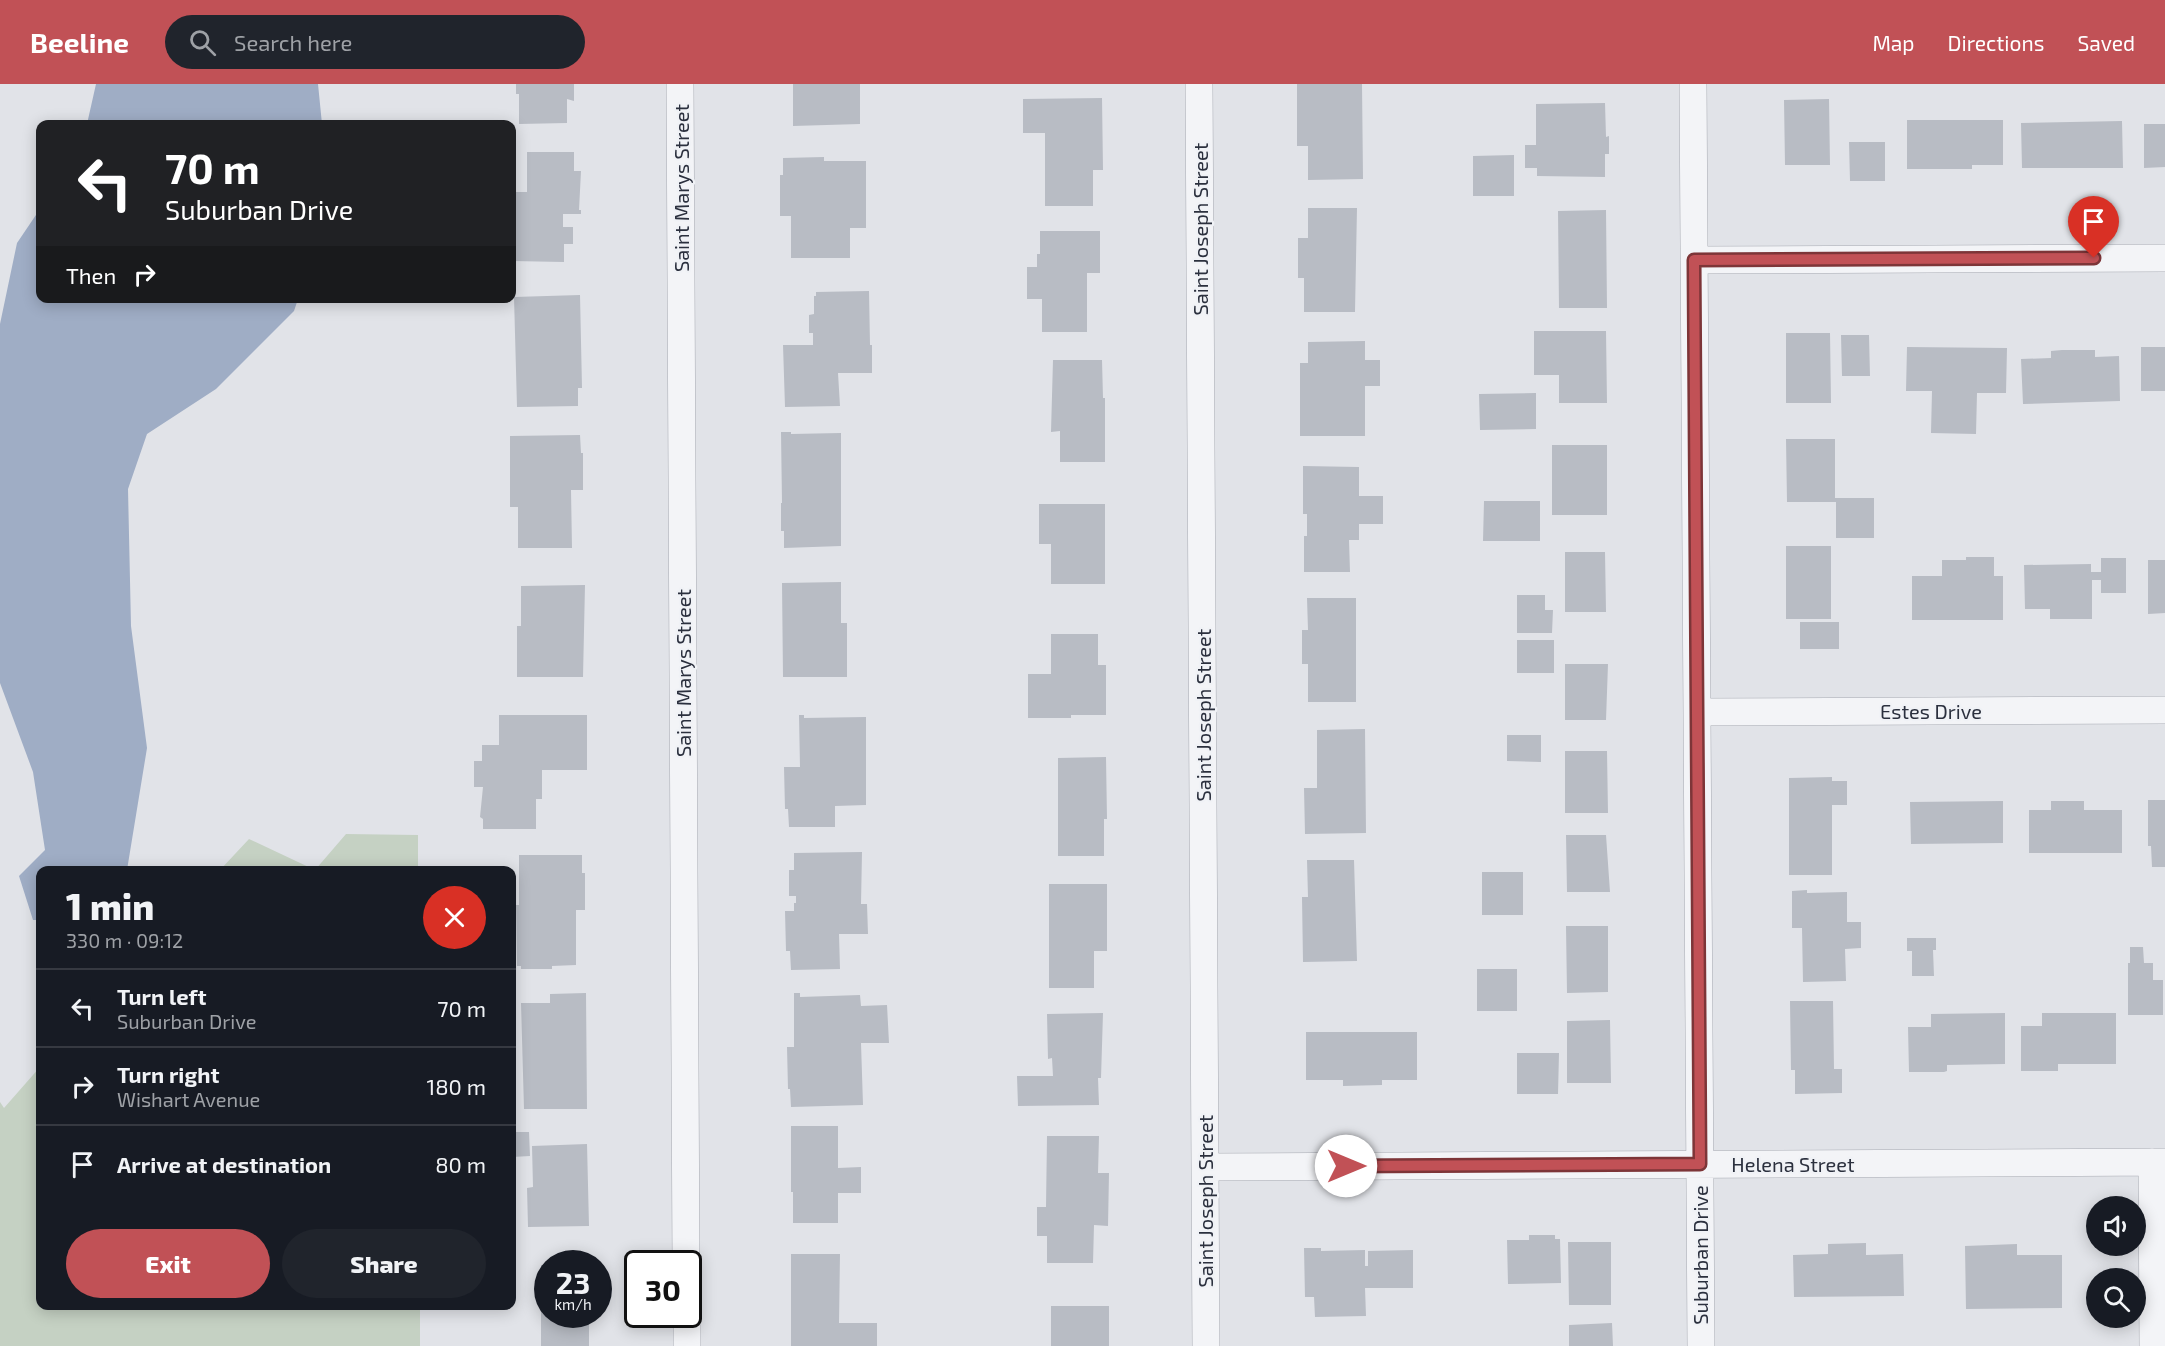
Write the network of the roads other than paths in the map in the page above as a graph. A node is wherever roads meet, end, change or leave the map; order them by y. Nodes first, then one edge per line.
1 (680, 84) edge
2 (1199, 84) edge
3 (1694, 84) edge
4 (2165, 258) edge
5 (1694, 260) junction
6 (2165, 710) edge
7 (1697, 712) junction
8 (2158, 1162) edge
9 (1700, 1164) junction
10 (1205, 1167) junction
11 (687, 1250) edge
12 (687, 1328) edge
13 (687, 1346) edge
14 (1206, 1346) edge
15 (1701, 1346) edge
16 (2153, 1346) edge

1 - 11 street, Saint Marys Street
2 - 10 street, Saint Joseph Street
3 - 5 street, Suburban Drive
4 - 5 street
5 - 7 street, Suburban Drive
6 - 7 street, Estes Drive
7 - 9 street, Suburban Drive
8 - 9 street, Helena Street
8 - 16 street
9 - 10 street, Helena Street
9 - 15 street, Suburban Drive
10 - 14 street, Saint Joseph Street
12 - 13 street

